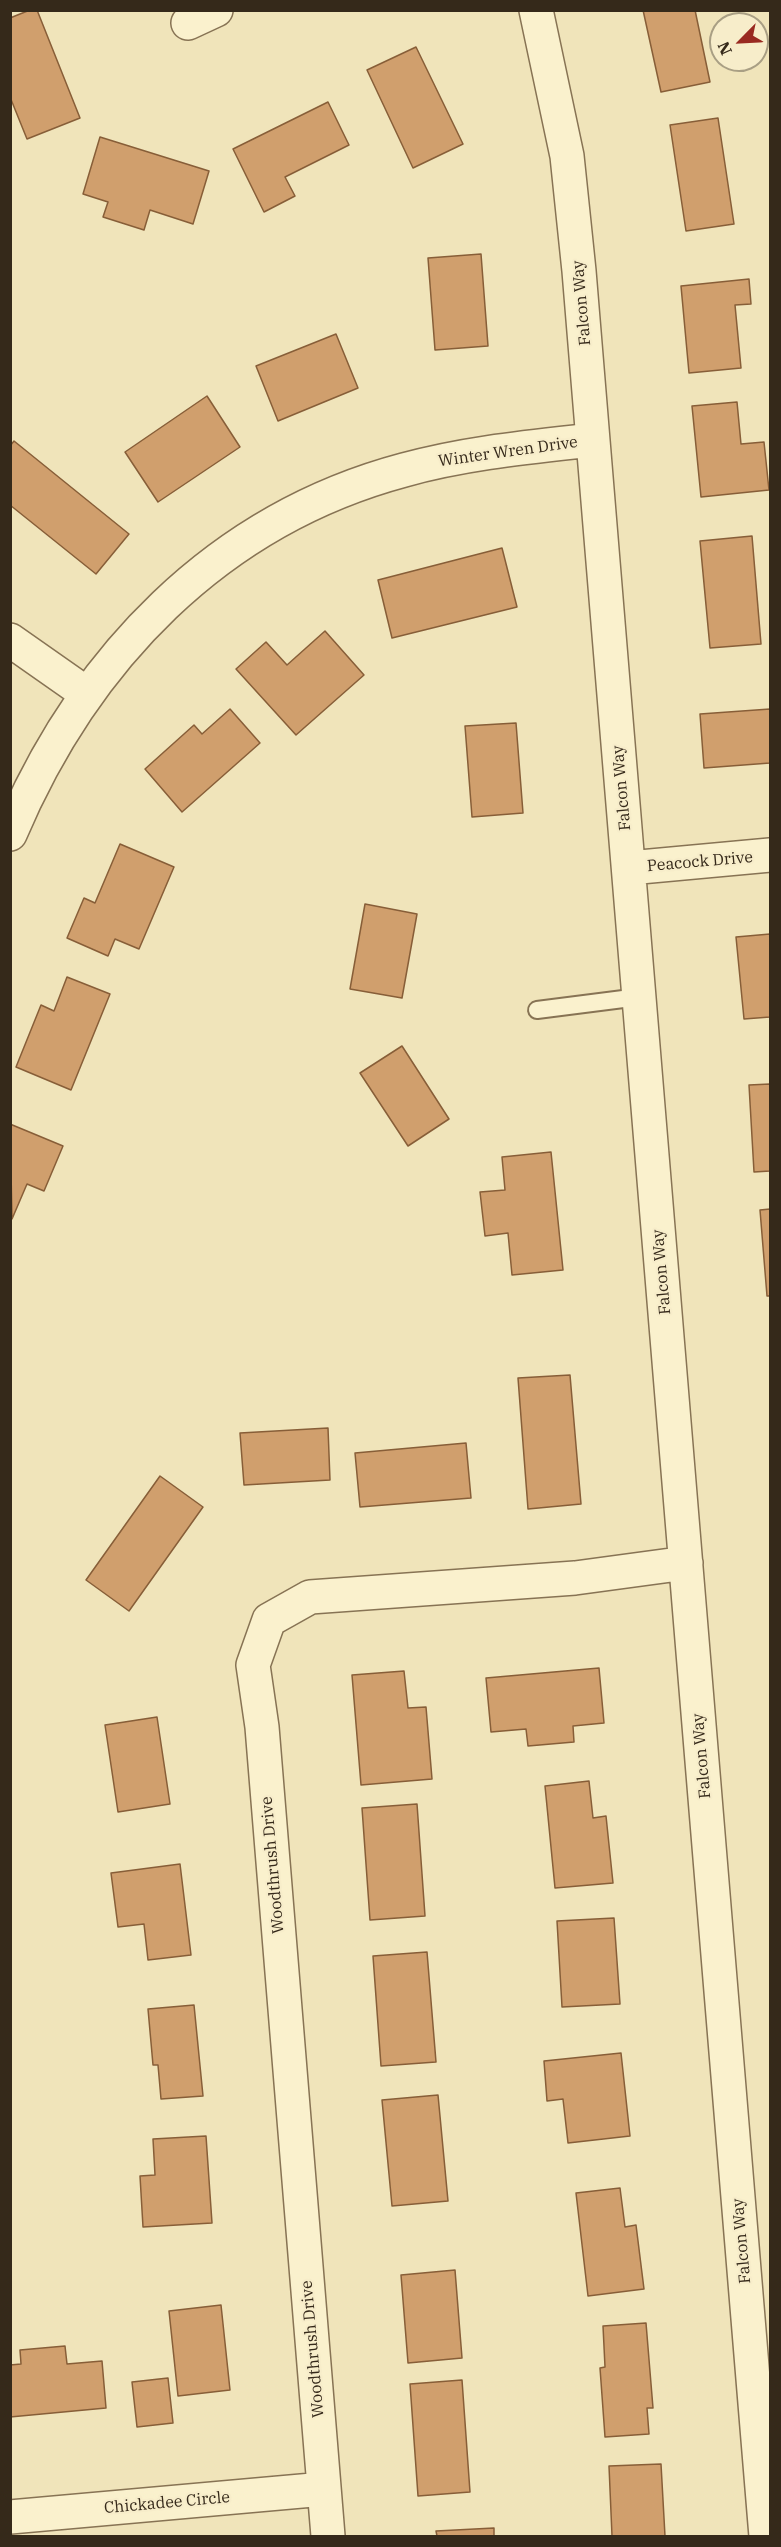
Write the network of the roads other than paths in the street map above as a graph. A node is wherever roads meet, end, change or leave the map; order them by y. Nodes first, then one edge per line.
1 (536, 10) edge
2 (592, 440) junction
3 (10, 640) edge
4 (87, 694) junction
5 (10, 834) edge
6 (771, 855) edge
7 (629, 868) junction
8 (639, 997) junction
9 (537, 1010) dead end
10 (687, 1563) junction
11 (324, 2489) junction
12 (10, 2517) edge
13 (328, 2536) edge
14 (766, 2536) edge

1 - 2 street, Falcon Way
2 - 4 street, Winter Wren Drive
2 - 7 street, Falcon Way
3 - 4 street
4 - 5 street, Winter Wren Drive
6 - 7 street, Peacock Drive
7 - 8 street, Falcon Way
8 - 9 lane
8 - 10 street, Falcon Way
10 - 11 street, Woodthrush Drive
10 - 14 street, Falcon Way
11 - 12 street, Chickadee Circle
11 - 13 street, Woodthrush Drive

